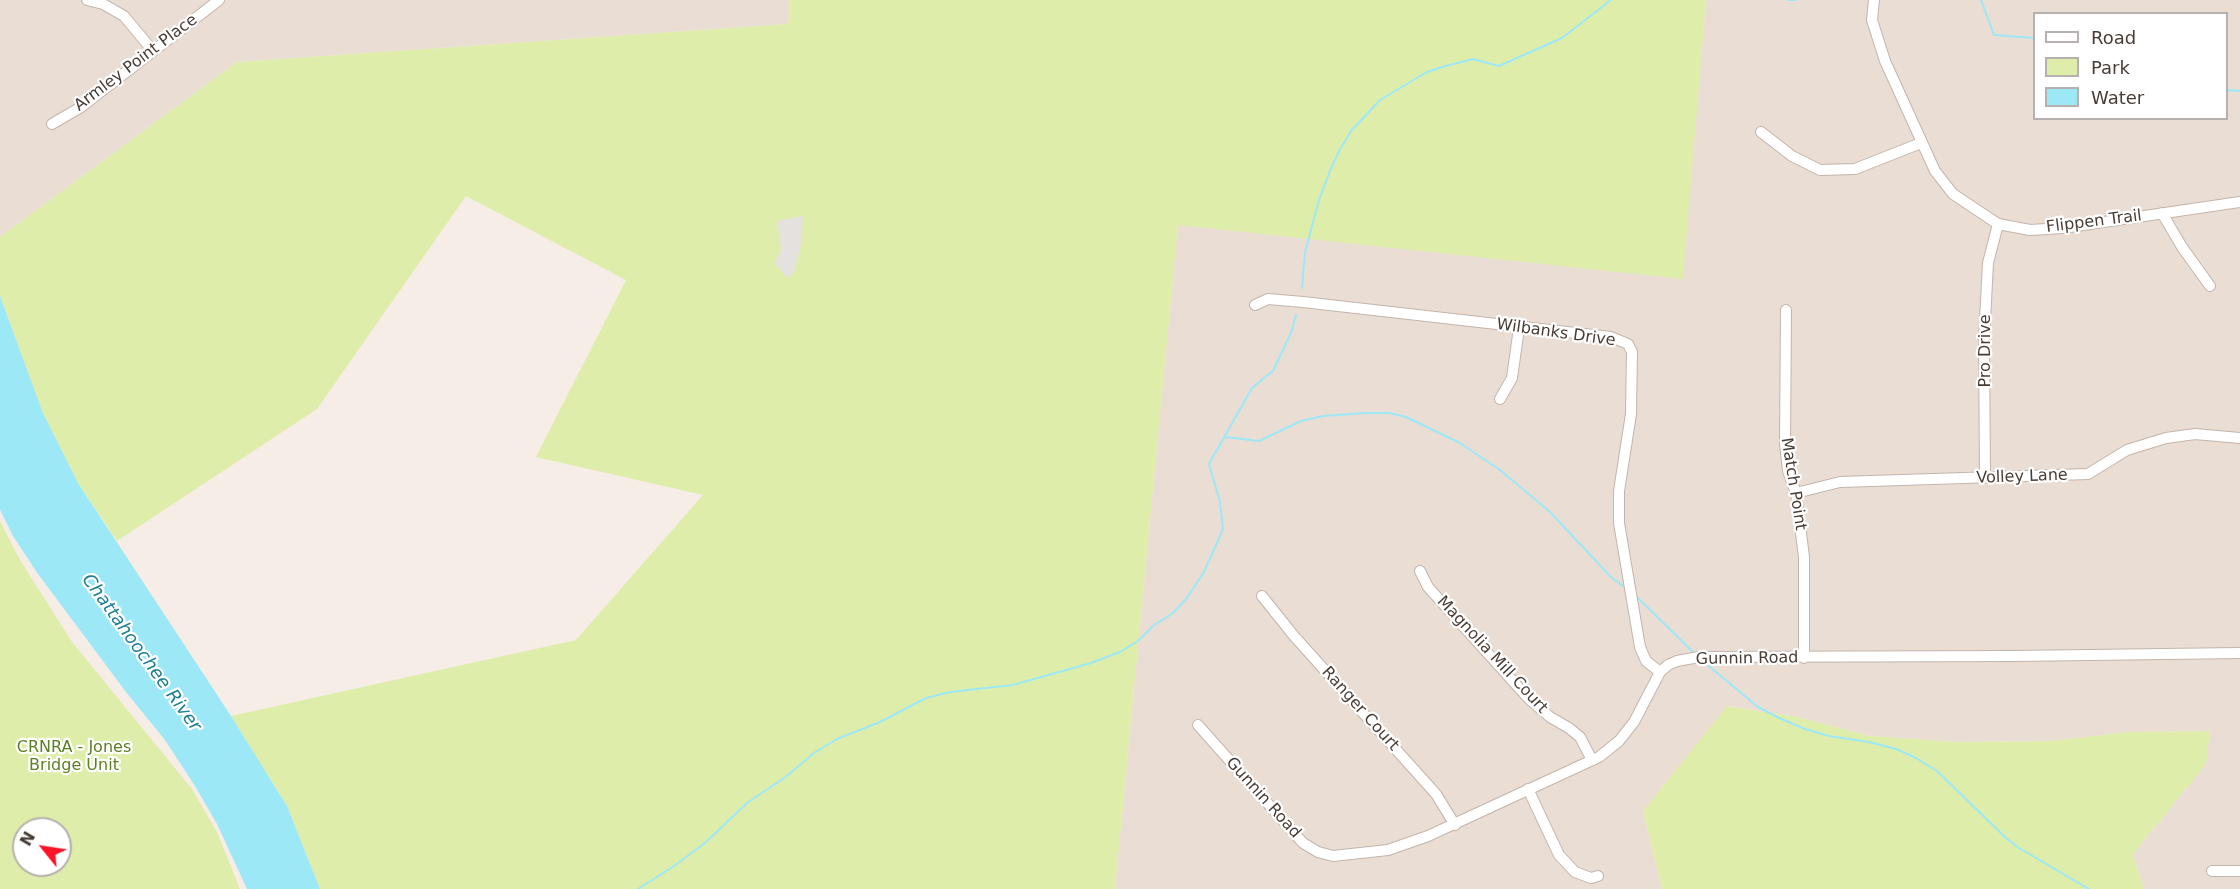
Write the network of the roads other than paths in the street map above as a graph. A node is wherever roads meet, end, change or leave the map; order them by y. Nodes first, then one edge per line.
1 (87, 0) edge
2 (219, 0) edge
3 (1874, 0) edge
4 (153, 51) junction
5 (52, 124) dead end
6 (1761, 132) dead end
7 (1921, 143) junction
8 (2240, 202) edge
9 (2162, 213) junction
10 (1998, 224) junction
11 (2210, 286) dead end
12 (1255, 304) dead end
13 (1786, 310) dead end
14 (1519, 328) junction
15 (1500, 399) dead end
16 (2240, 438) edge
17 (1986, 478) junction
18 (1796, 493) junction
19 (1420, 572) dead end
20 (1262, 596) dead end
21 (2240, 652) edge
22 (1804, 658) junction
23 (1660, 672) junction
24 (1198, 725) dead end
25 (1592, 760) junction
26 (1528, 789) junction
27 (1455, 825) junction
28 (2212, 871) dead end
29 (2240, 871) edge
30 (1598, 876) dead end

1 - 4 street
2 - 4 street, Armley Point Place
3 - 7 street, Flippen Trail
4 - 5 street, Armley Point Place
6 - 7 street
7 - 10 street, Flippen Trail
8 - 9 street, Flippen Trail
9 - 10 street, Flippen Trail
9 - 11 street
10 - 17 street, Pro Drive
12 - 14 street, Wilbanks Drive
13 - 18 street, Match Point
14 - 15 street
14 - 23 street, Wilbanks Drive
16 - 17 street, Volley Lane
17 - 18 street, Volley Lane
18 - 22 street, Match Point
19 - 25 street, Magnolia Mill Court
20 - 27 street, Ranger Court
21 - 22 street, Gunnin Road
22 - 23 street, Gunnin Road
23 - 25 street, Gunnin Road
24 - 27 street, Gunnin Road
25 - 26 street, Gunnin Road
26 - 27 street, Gunnin Road
26 - 30 street
28 - 29 street

